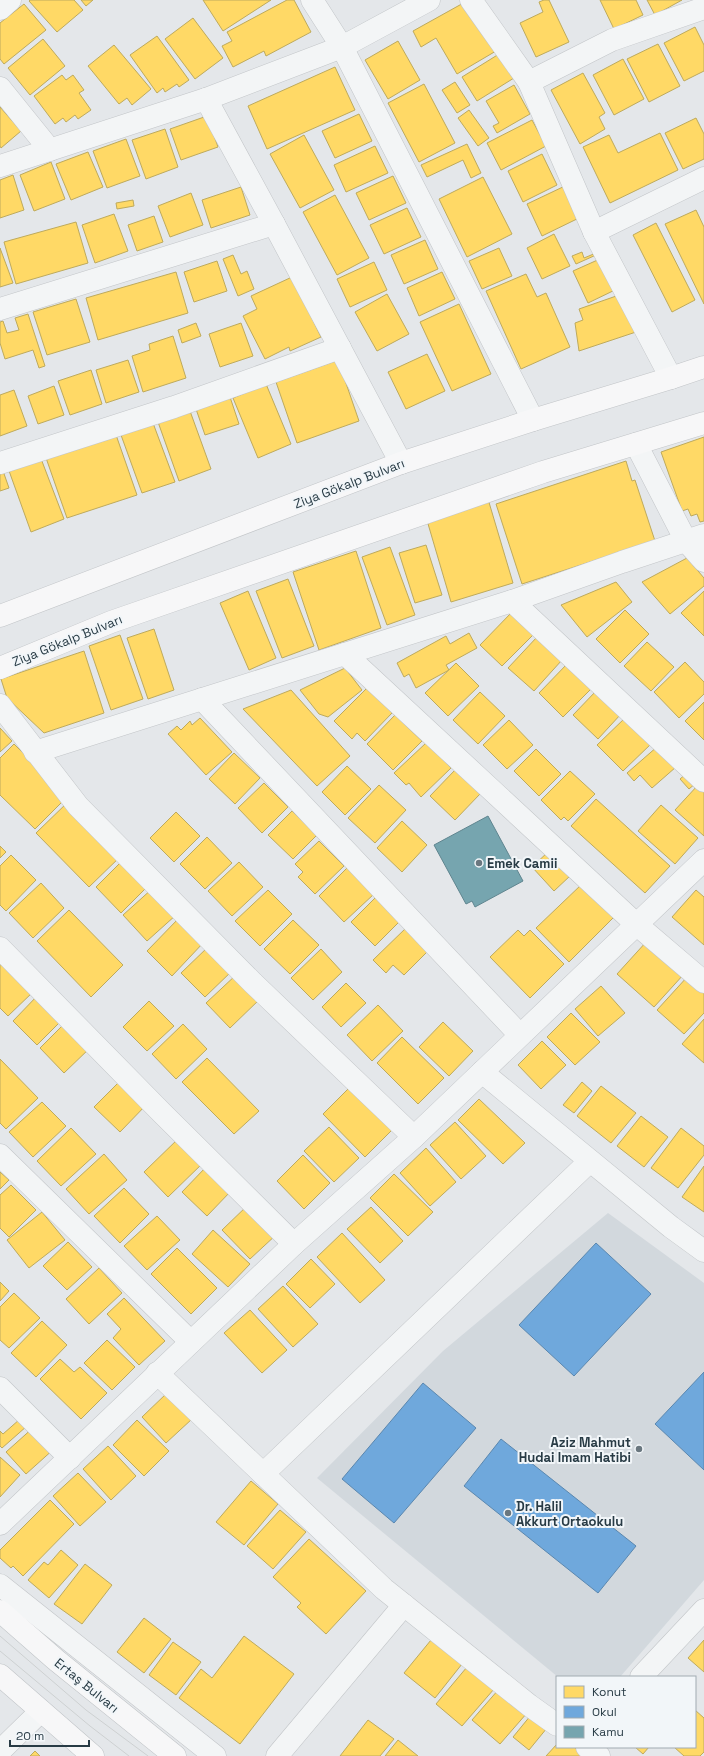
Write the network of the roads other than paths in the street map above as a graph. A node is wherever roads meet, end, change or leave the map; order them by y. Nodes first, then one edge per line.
1 (10, 0) edge
2 (312, 0) edge
3 (430, 0) edge
4 (471, 0) edge
5 (704, 8) edge
6 (0, 9) edge
7 (342, 47) junction
8 (529, 82) junction
9 (0, 88) edge
10 (206, 99) junction
11 (50, 150) junction
12 (0, 166) edge
13 (704, 178) edge
14 (274, 224) junction
15 (594, 232) junction
16 (0, 309) edge
17 (340, 348) junction
18 (704, 367) edge
19 (671, 378) junction
20 (533, 420) junction
21 (704, 423) edge
22 (636, 444) junction
23 (0, 463) edge
24 (401, 463) junction
25 (695, 538) edge
26 (704, 561) edge
27 (512, 601) junction
28 (0, 616) edge
29 (345, 654) junction
30 (0, 668) edge
31 (202, 699) junction
32 (0, 705) edge
33 (35, 752) junction
34 (704, 781) edge
35 (704, 860) edge
36 (636, 924) junction
37 (0, 948) edge
38 (704, 982) edge
39 (520, 1035) junction
40 (482, 1072) junction
41 (414, 1137) junction
42 (0, 1155) edge
43 (590, 1161) junction
44 (294, 1244) junction
45 (704, 1251) edge
46 (191, 1342) junction
47 (157, 1373) junction
48 (0, 1388) edge
49 (70, 1458) junction
50 (263, 1474) junction
51 (0, 1524) edge
52 (0, 1585) edge
53 (404, 1605) junction
54 (704, 1610) edge
55 (0, 1611) edge
56 (0, 1675) edge
57 (642, 1676) edge
58 (41, 1711) junction
59 (556, 1724) edge
60 (588, 1748) edge
61 (0, 1751) edge
62 (93, 1756) edge
63 (175, 1756) edge
64 (215, 1756) edge
65 (277, 1756) edge
66 (599, 1756) edge

1 - 6 street
2 - 7 street
3 - 7 street
4 - 8 street
5 - 8 street
7 - 10 street
7 - 20 street
8 - 15 street
9 - 11 street
10 - 11 street
10 - 14 street
11 - 12 street
13 - 15 street
14 - 16 street
14 - 17 street
15 - 19 street
17 - 23 street
17 - 24 street
18 - 19 main road, Ziya Gökalp Bulvarı
19 - 20 main road, Ziya Gökalp Bulvarı
20 - 24 main road, Ziya Gökalp Bulvarı
21 - 22 main road, Ziya Gökalp Bulvarı
22 - 25 street
22 - 30 main road, Ziya Gökalp Bulvarı
24 - 28 main road, Ziya Gökalp Bulvarı
25 - 26 street
25 - 27 street
27 - 29 street
27 - 34 street
29 - 31 street
29 - 36 street
31 - 33 street
31 - 39 street
32 - 33 street
33 - 41 street
35 - 36 street
36 - 38 street
36 - 39 street
37 - 44 street
39 - 40 street
40 - 41 street
40 - 43 street
41 - 44 street
42 - 46 street
43 - 45 street
43 - 50 street
44 - 46 street
46 - 47 street
47 - 49 street
47 - 50 street
48 - 49 street
49 - 51 street
50 - 53 street
52 - 64 street
53 - 59 street
53 - 65 street
54 - 57 street
55 - 63 main road, Ertaş Bulvarı
56 - 58 main road
58 - 61 street
58 - 62 main road
60 - 66 street

